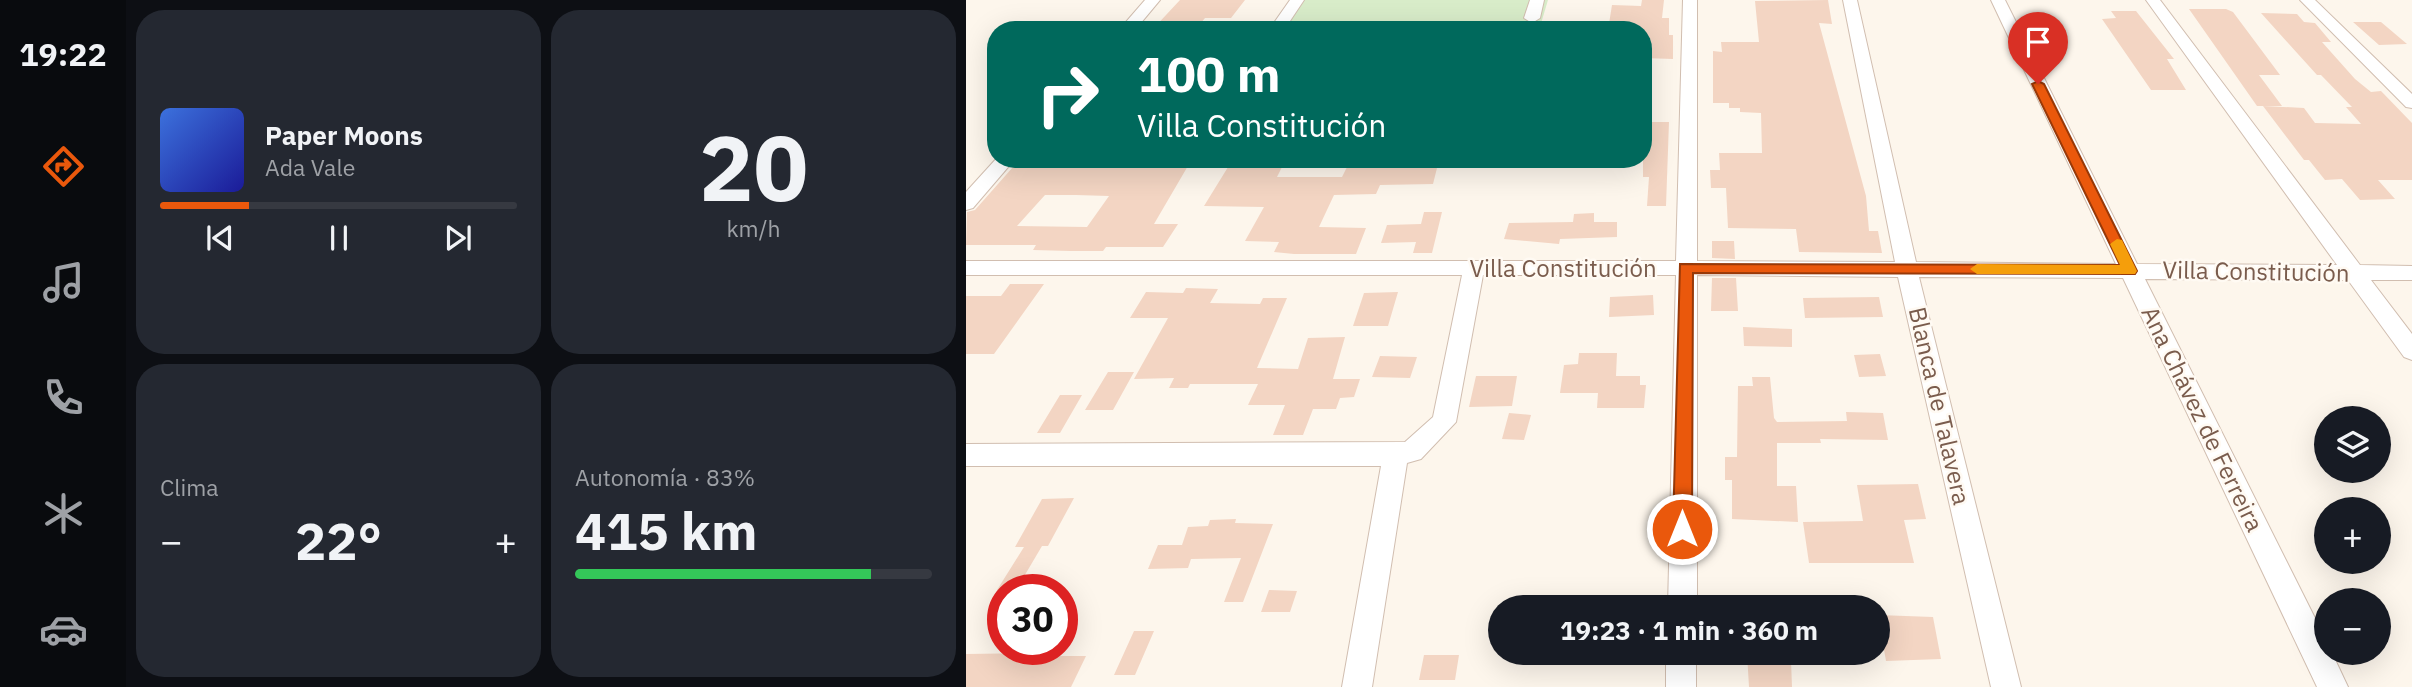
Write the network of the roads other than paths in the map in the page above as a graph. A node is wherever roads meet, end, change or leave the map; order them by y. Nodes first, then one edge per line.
1 (1126, 0) edge
2 (1297, 0) edge
3 (1537, 0) edge
4 (1689, 0) edge
5 (1850, 0) edge
6 (1998, 0) edge
7 (2153, 0) edge
8 (2307, 0) edge
9 (1150, 2) edge
10 (1532, 19) dead end
11 (1134, 21) edge
12 (1282, 21) edge
13 (2412, 103) edge
14 (998, 168) edge
15 (966, 204) edge
16 (966, 268) edge
17 (1685, 268) junction
18 (1474, 269) junction
19 (1907, 269) junction
20 (2130, 271) junction
21 (2412, 272) edge
22 (2354, 273) junction
23 (2412, 351) edge
24 (966, 455) edge
25 (1396, 455) junction
26 (1682, 595) edge
27 (1681, 665) edge
28 (1357, 687) edge
29 (1681, 687) edge
30 (2006, 687) edge
31 (2333, 687) edge

1 - 9 street
2 - 12 street
3 - 10 street
4 - 17 street
5 - 19 street, Blanca de Talavera
6 - 20 street, Ana Chávez de Ferreira
7 - 22 street
8 - 13 street
9 - 11 street
14 - 15 street
16 - 18 street, Villa Constitución
17 - 18 street, Villa Constitución
17 - 19 street, Villa Constitución
17 - 26 street
18 - 25 street
19 - 20 street, Villa Constitución
19 - 30 street, Blanca de Talavera
20 - 22 street, Villa Constitución
20 - 31 street, Ana Chávez de Ferreira
21 - 22 street, Villa Constitución
22 - 23 street
24 - 25 street
25 - 28 street
27 - 29 street

